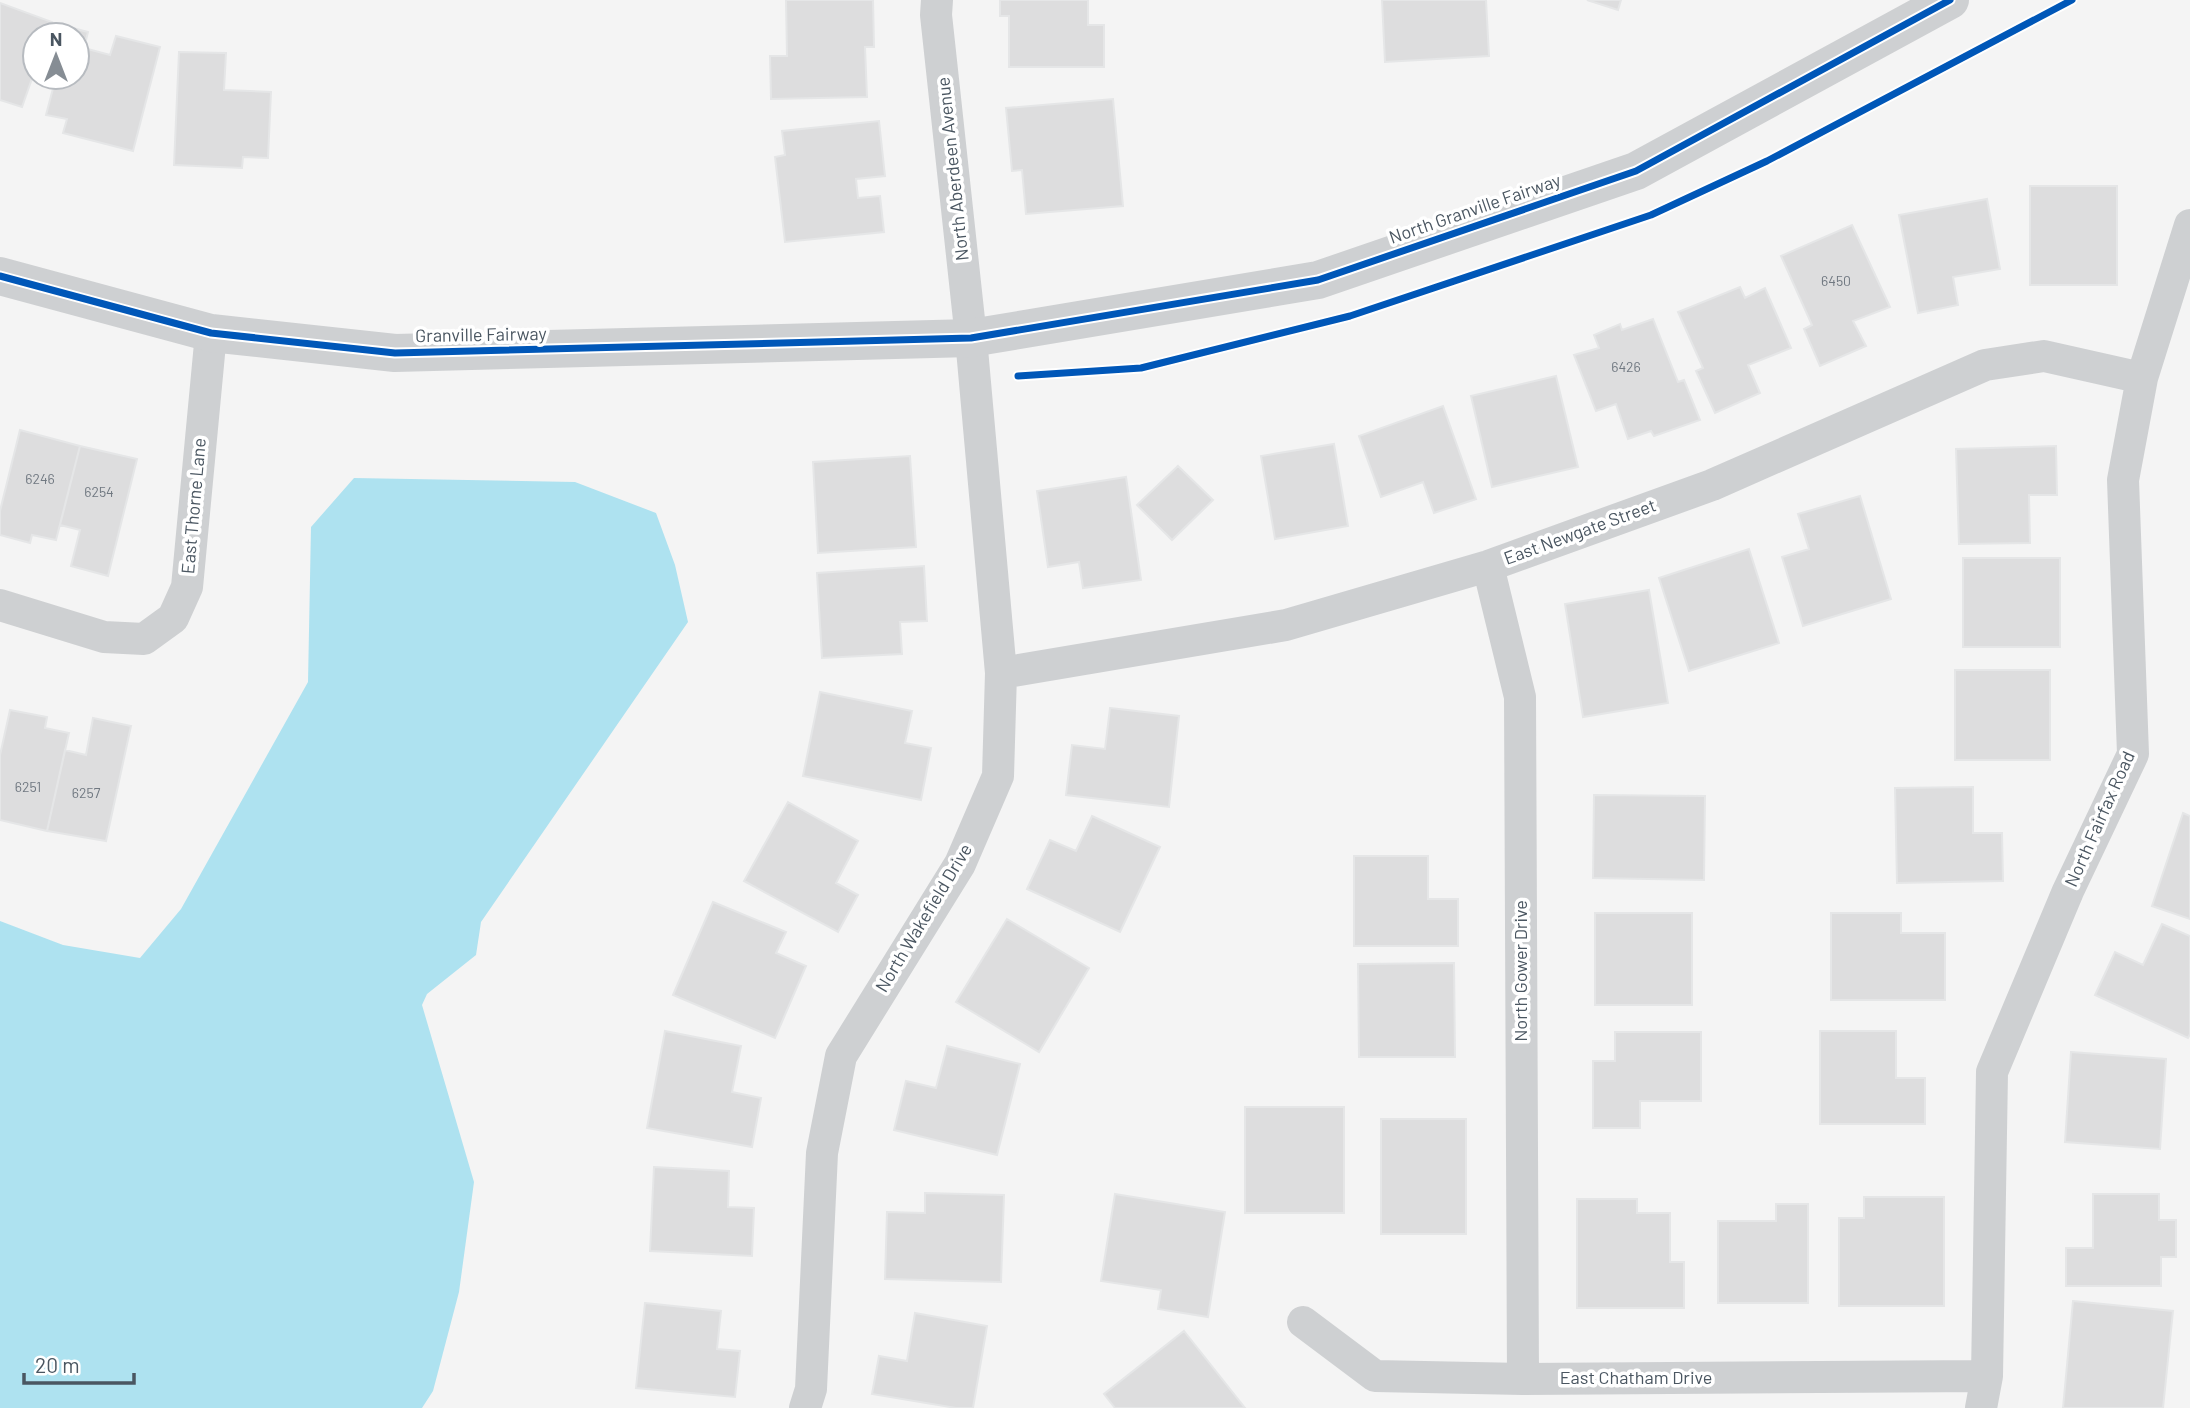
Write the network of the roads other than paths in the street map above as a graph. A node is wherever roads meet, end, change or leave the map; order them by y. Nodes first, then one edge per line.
1 (937, 0) edge
2 (1950, 0) edge
3 (2190, 225) edge
4 (0, 276) edge
5 (211, 333) junction
6 (971, 338) junction
7 (2142, 378) junction
8 (1488, 566) junction
9 (0, 605) edge
10 (1001, 673) junction
11 (1303, 1322) dead end
12 (1987, 1376) junction
13 (1523, 1379) junction
14 (805, 1408) edge
15 (1981, 1408) edge

1 - 6 street, North Aberdeen Avenue
2 - 6 street, North Granville Fairway
3 - 7 street, North Fairfax Road
4 - 5 street, Granville Fairway
5 - 6 street, Granville Fairway
5 - 9 street, East Thorne Lane
6 - 10 street, North Wakefield Drive
7 - 8 street, East Newgate Street
7 - 12 street, North Fairfax Road
8 - 10 street, East Newgate Street
8 - 13 street, North Gower Drive
10 - 14 street, North Wakefield Drive
11 - 13 street, East Chatham Drive
12 - 13 street, East Chatham Drive
12 - 15 street, North Fairfax Road

